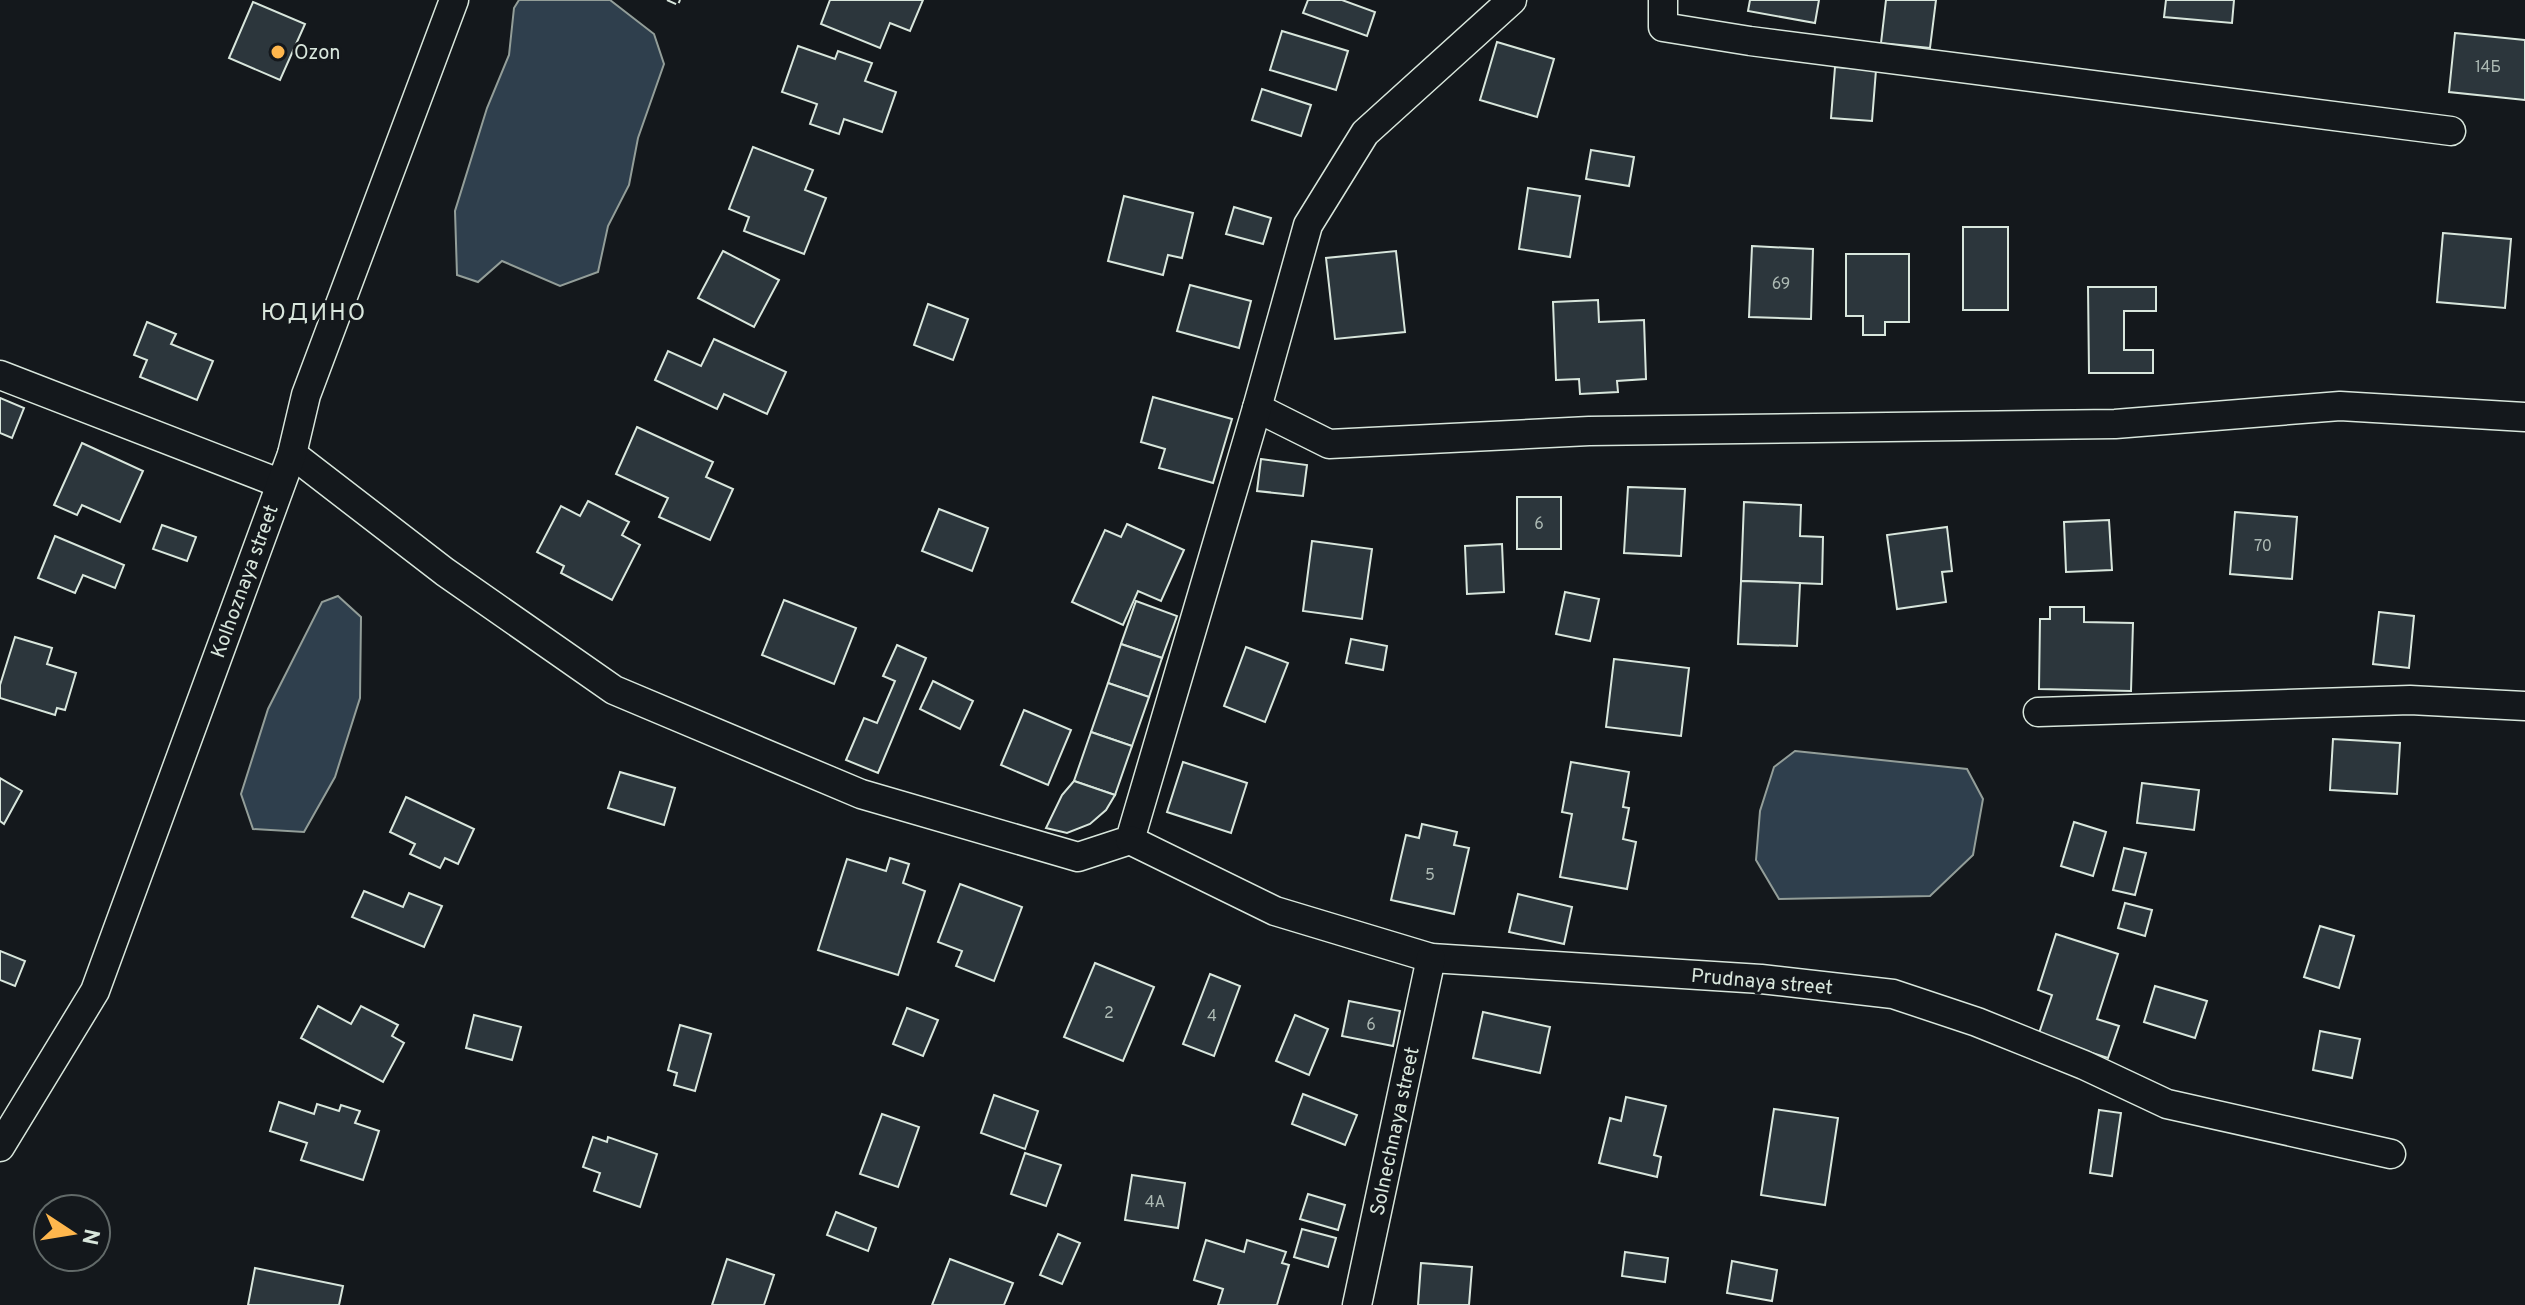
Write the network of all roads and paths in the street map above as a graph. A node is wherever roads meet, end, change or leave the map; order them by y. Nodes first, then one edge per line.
1 (454, 0) edge
2 (1512, 0) edge
3 (1663, 0) edge
4 (2451, 131) dead end
5 (0, 375) edge
6 (1257, 408) junction
7 (2525, 417) edge
8 (292, 454) junction
9 (279, 483) junction
10 (2525, 706) edge
11 (2038, 712) dead end
12 (1130, 840) junction
13 (1431, 958) junction
14 (0, 1147) edge
15 (2391, 1154) dead end
16 (1357, 1305) edge

1 - 8 street, Kolhoznaya street
2 - 6 street
3 - 4 street
5 - 9 street
6 - 7 street
6 - 12 street
8 - 9 street, Kolhoznaya street
8 - 12 street
9 - 14 street, Kolhoznaya street
10 - 11 street
12 - 13 street, Prudnaya street
13 - 15 street, Prudnaya street
13 - 16 street, Solnechnaya street

